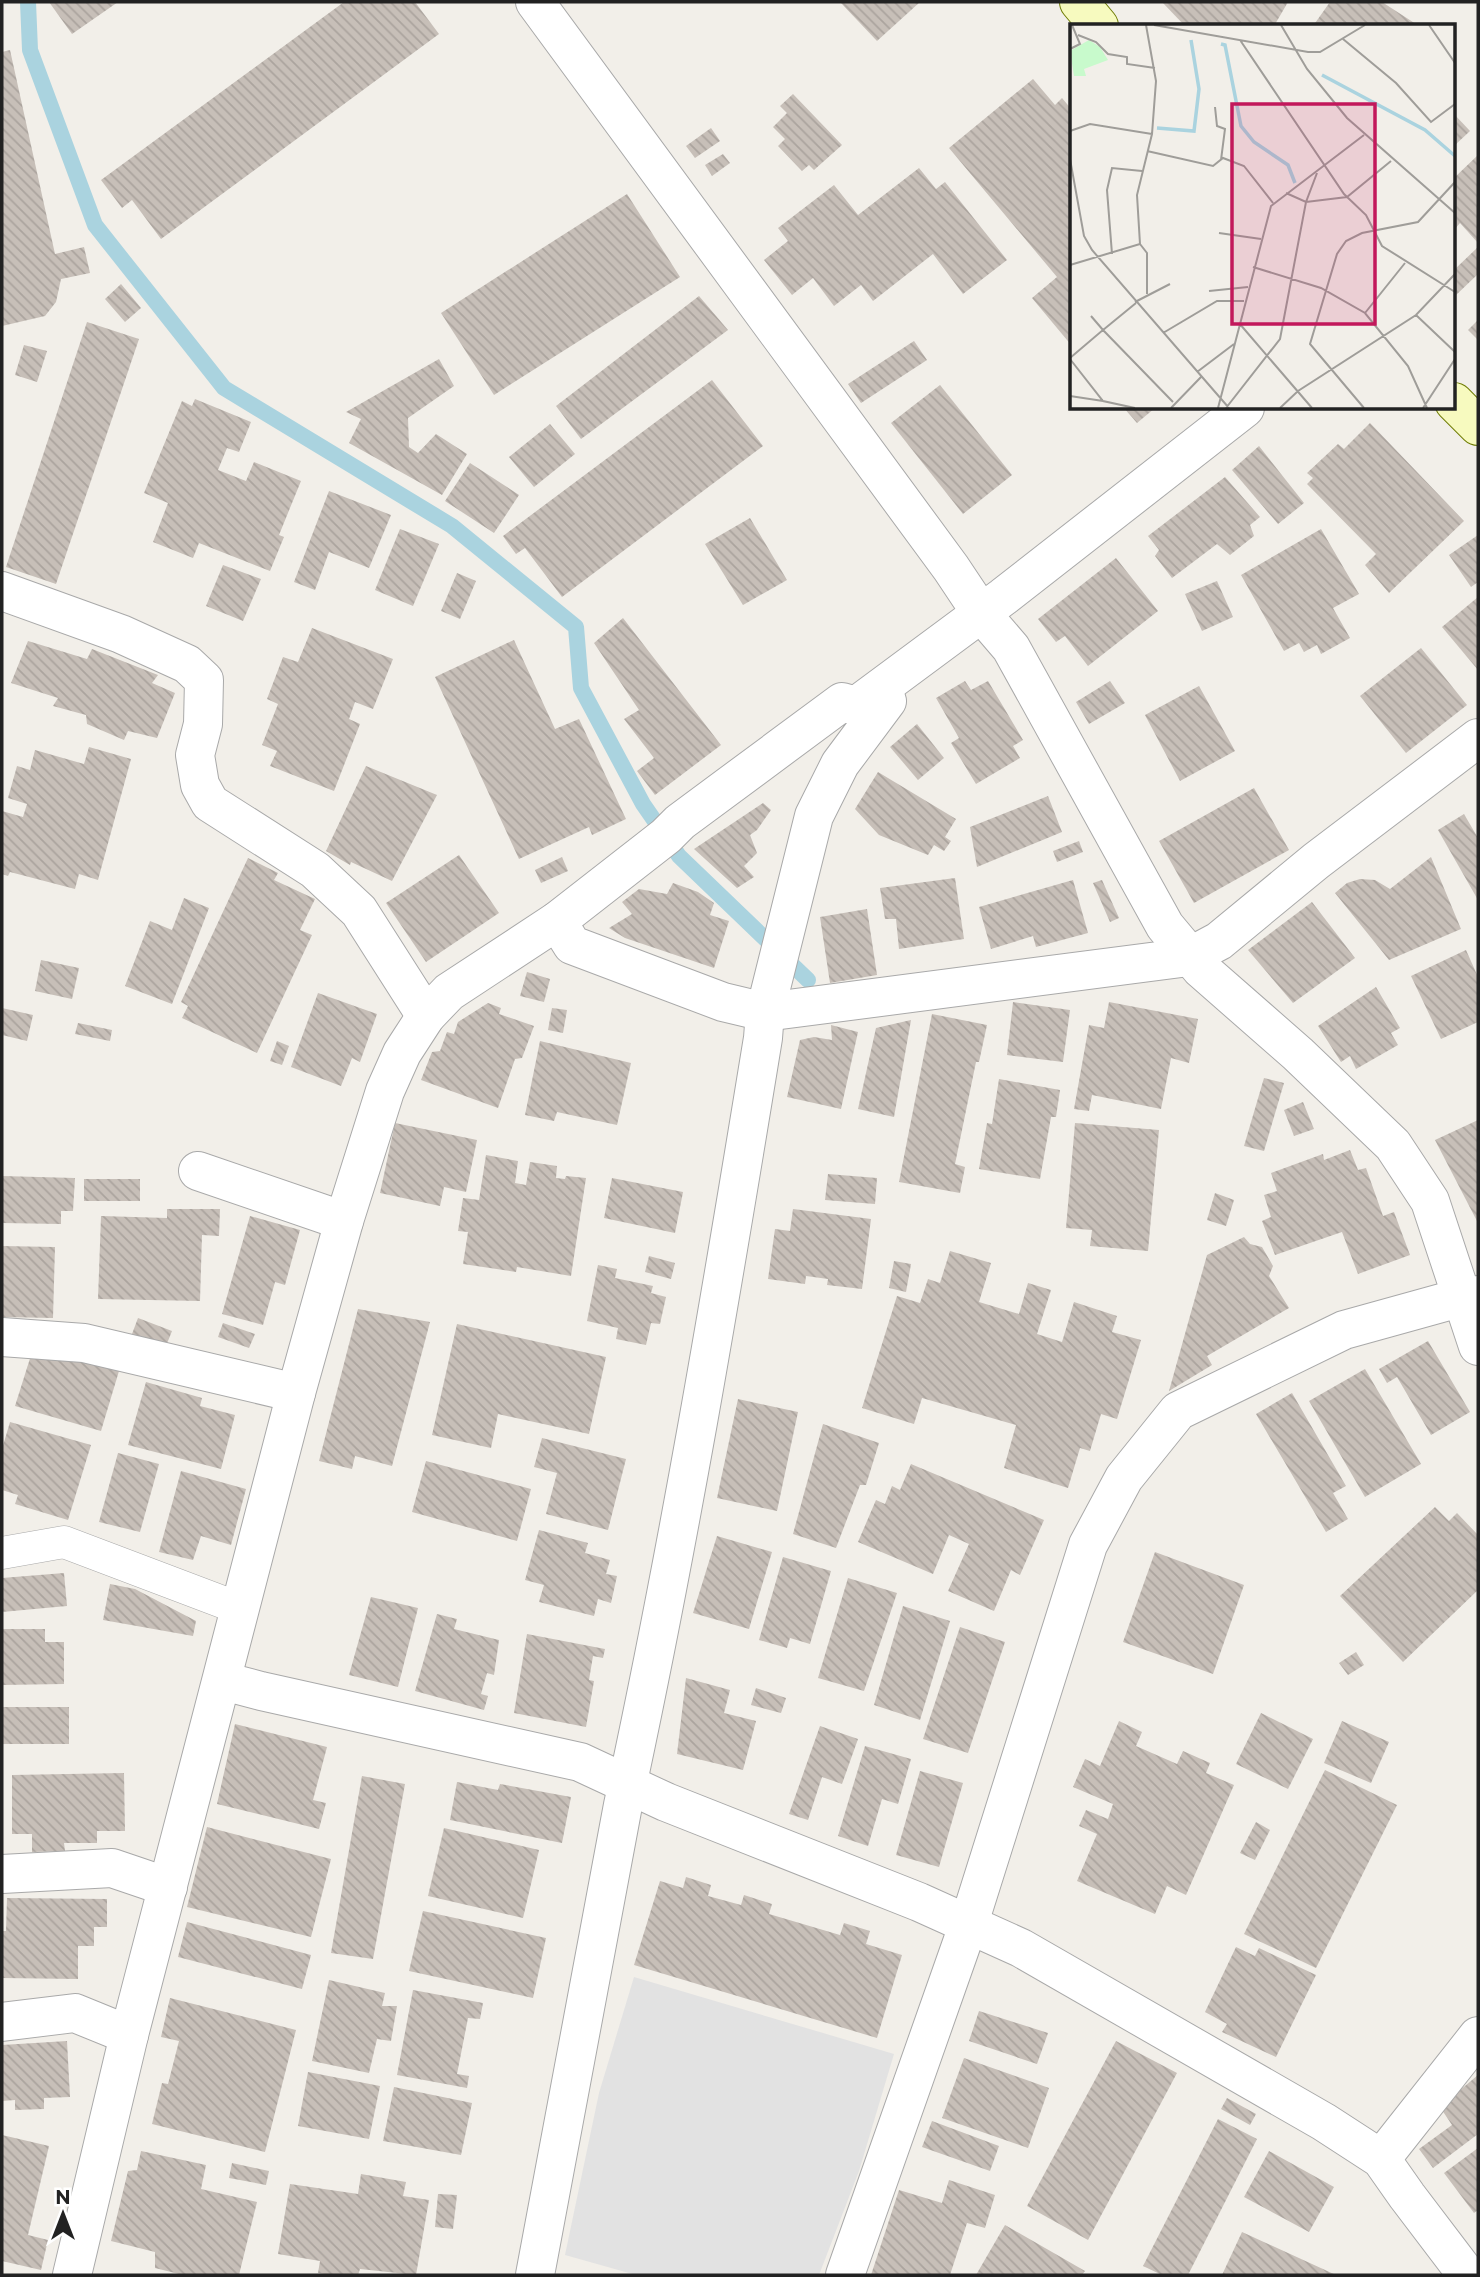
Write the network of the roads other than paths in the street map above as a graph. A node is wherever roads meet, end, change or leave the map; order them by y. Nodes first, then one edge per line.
1 (535, 2) edge
2 (1079, 2) edge
3 (1097, 24) edge
4 (1456, 404) edge
5 (1242, 410) edge
6 (1478, 426) edge
7 (2, 592) edge
8 (981, 613) junction
9 (856, 706) junction
10 (1478, 738) edge
11 (557, 921) junction
12 (1189, 957) junction
13 (765, 1012) junction
14 (426, 1016) junction
15 (198, 1171) dead end
16 (344, 1221) junction
17 (1471, 1296) edge
18 (2, 1337) edge
19 (1478, 1346) edge
20 (296, 1393) junction
21 (2, 1553) edge
22 (240, 1609) junction
23 (223, 1681) junction
24 (627, 1785) junction
25 (2, 1874) edge
26 (168, 1887) junction
27 (969, 1923) junction
28 (2, 2022) edge
29 (130, 2035) junction
30 (1478, 2036) edge
31 (1381, 2159) junction
32 (77, 2272) edge
33 (535, 2275) edge
34 (845, 2275) edge
35 (1467, 2275) edge

1 - 8 street
2 - 3 main road
4 - 6 main road
5 - 8 street
7 - 14 street
8 - 9 street
8 - 12 street
9 - 11 street
9 - 13 street
10 - 12 street
11 - 13 street
11 - 14 street
12 - 13 street
12 - 17 street
13 - 24 street
14 - 16 street
15 - 16 street
16 - 20 street
17 - 19 street
17 - 27 street
18 - 20 street
20 - 22 street
21 - 22 lane
22 - 23 street
23 - 24 street
23 - 26 street
24 - 27 street
24 - 33 street
25 - 26 street
26 - 29 street
27 - 31 street
27 - 34 street
28 - 29 street
29 - 32 street
30 - 31 street
31 - 35 street

